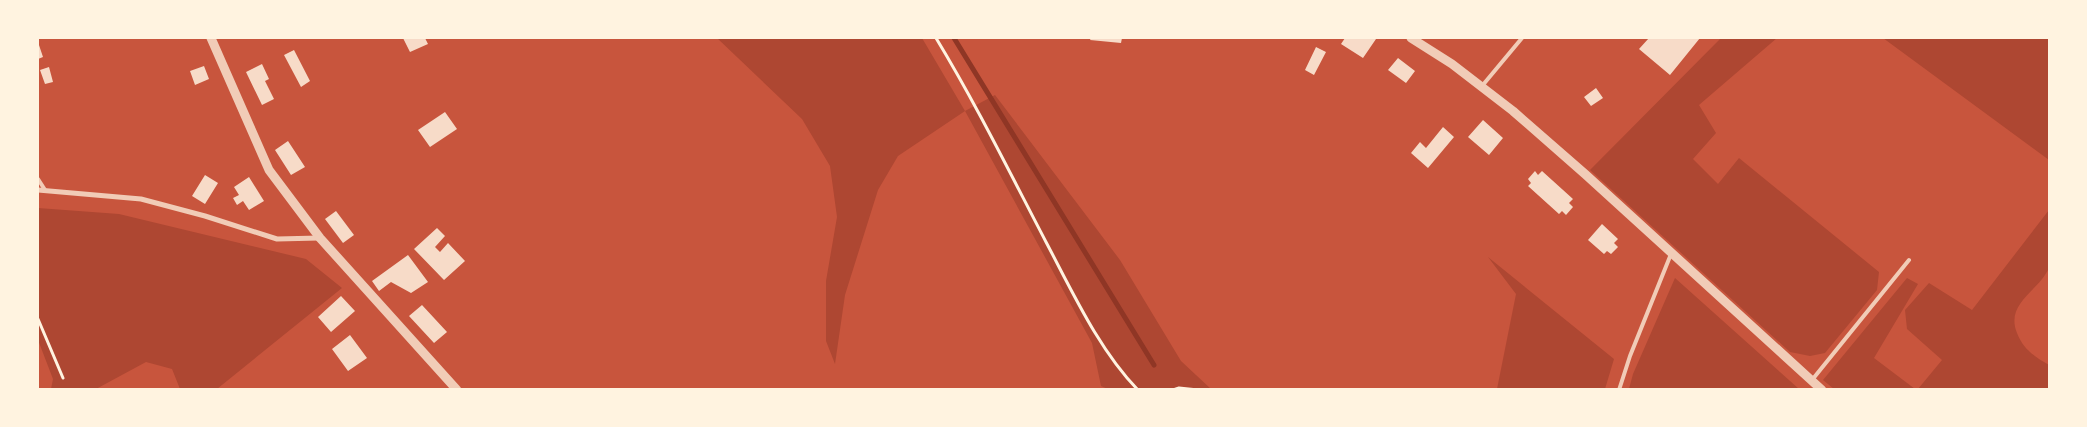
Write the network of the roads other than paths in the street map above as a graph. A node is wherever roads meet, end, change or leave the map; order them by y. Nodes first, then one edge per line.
1 (211, 38) edge
2 (1411, 38) edge
3 (1522, 38) edge
4 (1482, 86) junction
5 (38, 179) edge
6 (38, 190) edge
7 (45, 190) junction
8 (320, 238) junction
9 (1671, 252) junction
10 (1909, 260) dead end
11 (1812, 380) junction
12 (457, 390) edge
13 (1620, 390) edge
14 (1822, 390) edge

1 - 8 street
2 - 4 street
3 - 4 lane
4 - 9 street
5 - 7 lane
6 - 7 street
7 - 8 street
8 - 12 street
9 - 11 street
9 - 13 lane
10 - 11 lane
11 - 14 street

